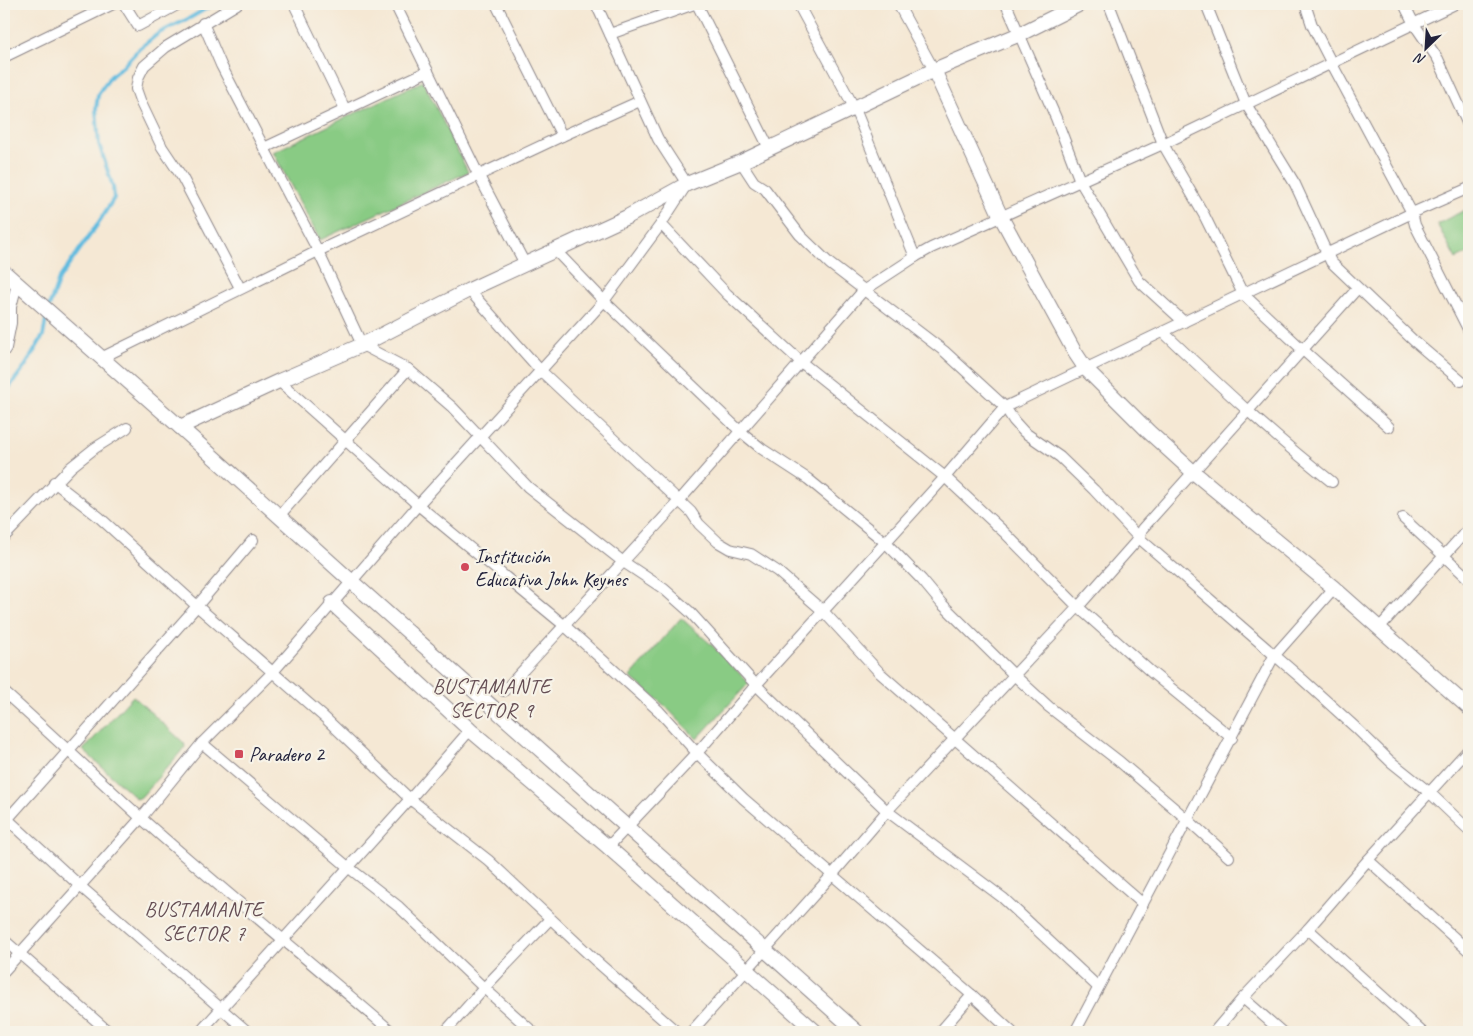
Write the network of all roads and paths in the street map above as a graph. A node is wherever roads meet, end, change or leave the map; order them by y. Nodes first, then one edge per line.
1 (113, 4) edge
2 (124, 4) edge
3 (179, 4) edge
4 (238, 4) edge
5 (294, 4) edge
6 (395, 4) edge
7 (496, 4) edge
8 (596, 4) edge
9 (695, 4) edge
10 (798, 4) edge
11 (898, 4) edge
12 (1006, 4) edge
13 (1080, 4) edge
14 (1109, 4) edge
15 (1206, 4) edge
16 (1304, 4) edge
17 (1404, 4) edge
18 (1455, 4) edge
19 (203, 23) junction
20 (1414, 24) junction
21 (610, 34) junction
22 (1020, 34) junction
23 (4, 57) edge
24 (1332, 64) junction
25 (934, 70) junction
26 (428, 71) junction
27 (640, 101) junction
28 (1246, 104) junction
29 (345, 109) junction
30 (855, 109) junction
31 (1469, 127) edge
32 (562, 136) junction
33 (1163, 144) junction
34 (264, 148) junction
35 (769, 148) junction
36 (741, 162) junction
37 (479, 176) junction
38 (1080, 181) junction
39 (687, 184) junction
40 (1469, 188) edge
41 (1412, 213) junction
42 (1001, 217) junction
43 (661, 224) junction
44 (554, 250) junction
45 (318, 251) junction
46 (1326, 255) junction
47 (915, 256) junction
48 (525, 264) junction
49 (4, 272) edge
50 (17, 284) junction
51 (240, 288) junction
52 (1357, 289) junction
53 (469, 290) junction
54 (863, 291) junction
55 (1243, 294) junction
56 (604, 301) junction
57 (1184, 322) junction
58 (1469, 331) edge
59 (1163, 332) junction
60 (362, 345) junction
61 (1303, 350) junction
62 (4, 351) edge
63 (101, 358) junction
64 (801, 362) junction
65 (408, 369) junction
66 (1086, 369) junction
67 (540, 370) junction
68 (280, 381) junction
69 (1461, 381) dead end
70 (1005, 407) junction
71 (1247, 412) junction
72 (180, 427) junction
73 (1389, 427) dead end
74 (127, 428) dead end
75 (740, 431) junction
76 (480, 437) junction
77 (347, 440) junction
78 (1192, 472) junction
79 (945, 477) junction
80 (54, 482) junction
81 (1332, 482) dead end
82 (679, 501) junction
83 (418, 505) junction
84 (279, 516) junction
85 (1404, 518) dead end
86 (1469, 528) edge
87 (4, 537) edge
88 (1139, 538) junction
89 (253, 540) dead end
90 (886, 543) junction
91 (1444, 556) junction
92 (622, 561) junction
93 (1469, 579) edge
94 (351, 581) junction
95 (1334, 588) junction
96 (332, 603) junction
97 (197, 606) junction
98 (1078, 607) junction
99 (824, 611) junction
100 (565, 626) junction
101 (1379, 628) junction
102 (1274, 656) junction
103 (272, 673) junction
104 (1014, 675) junction
105 (756, 686) junction
106 (504, 691) dead end
107 (4, 692) edge
108 (1469, 708) edge
109 (470, 730) junction
110 (1232, 738) junction
111 (955, 740) junction
112 (202, 743) junction
113 (1469, 749) edge
114 (68, 750) junction
115 (697, 753) junction
116 (1430, 793) junction
117 (410, 799) junction
118 (887, 811) junction
119 (141, 818) junction
120 (5, 819) edge
121 (1188, 820) junction
122 (627, 827) junction
123 (1469, 830) edge
124 (608, 847) junction
125 (1229, 857) dead end
126 (1368, 860) junction
127 (348, 867) junction
128 (832, 875) junction
129 (80, 886) junction
130 (1143, 904) junction
131 (550, 919) junction
132 (1308, 929) junction
133 (4, 940) edge
134 (283, 941) junction
135 (765, 950) junction
136 (1469, 951) edge
137 (19, 953) junction
138 (746, 970) junction
139 (4, 971) edge
140 (1098, 987) junction
141 (484, 988) junction
142 (972, 995) junction
143 (1243, 998) junction
144 (221, 1009) junction
145 (109, 1032) edge
146 (200, 1032) edge
147 (248, 1032) edge
148 (392, 1032) edge
149 (445, 1032) edge
150 (533, 1032) edge
151 (677, 1032) edge
152 (691, 1032) edge
153 (816, 1032) edge
154 (857, 1032) edge
155 (940, 1032) edge
156 (1012, 1032) edge
157 (1075, 1032) edge
158 (1214, 1032) edge
159 (1282, 1032) edge
160 (1422, 1032) edge

1 - 23 street
2 - 3 street
4 - 19 street
5 - 29 street
6 - 26 street
7 - 32 street
8 - 21 street
9 - 21 street
9 - 35 street
10 - 30 street
11 - 25 street
12 - 22 street
13 - 22 street
14 - 33 street
15 - 28 street
16 - 24 street
17 - 20 street
18 - 20 street
19 - 34 street
19 - 51 street
20 - 24 street
20 - 31 street
21 - 27 street
22 - 25 street
22 - 38 street
24 - 28 street
24 - 41 street
25 - 30 street
25 - 42 street
26 - 29 street
26 - 37 street
27 - 32 street
27 - 39 street
28 - 33 street
28 - 46 street
29 - 34 street
30 - 35 street
30 - 47 street
32 - 37 street
33 - 38 street
33 - 55 street
34 - 45 street
35 - 36 street
36 - 39 street
36 - 54 street
37 - 45 street
37 - 48 street
38 - 42 street
38 - 57 street
39 - 43 street
39 - 44 street
40 - 41 street
41 - 46 street
41 - 58 street
42 - 47 street
42 - 66 street
43 - 56 street
43 - 64 street
44 - 48 street
44 - 56 street
45 - 51 street
45 - 60 street
46 - 52 street
46 - 55 street
47 - 54 street
48 - 53 street
49 - 50 street
50 - 62 street
50 - 63 street
51 - 63 street
52 - 61 street
52 - 69 street
53 - 60 street
53 - 67 street
54 - 64 street
54 - 70 street
55 - 57 street
55 - 61 street
56 - 67 street
56 - 75 street
57 - 59 street
59 - 66 street
59 - 71 street
60 - 65 street
60 - 68 street
61 - 71 street
61 - 73 street
63 - 72 street
64 - 75 street
64 - 79 street
65 - 76 street
65 - 77 street
66 - 70 street
66 - 78 street
67 - 76 street
67 - 82 street
68 - 72 street
68 - 77 street
70 - 79 street
70 - 88 street
71 - 78 street
71 - 81 street
72 - 84 street
74 - 80 street
75 - 82 street
75 - 90 street
76 - 83 street
76 - 92 street
77 - 83 street
77 - 84 street
78 - 88 street
78 - 95 street
79 - 90 street
79 - 98 street
80 - 87 street
80 - 97 street
82 - 92 street
82 - 99 street
83 - 94 street
83 - 100 street
84 - 94 street
85 - 91 street
86 - 91 street
88 - 98 street
88 - 102 street
89 - 97 street
90 - 99 street
90 - 104 street
91 - 93 street
91 - 101 street
92 - 100 street
92 - 105 street
94 - 96 street
94 - 122 street
95 - 101 street
95 - 102 street
96 - 103 street
96 - 109 street
97 - 103 street
97 - 114 street
98 - 104 street
98 - 110 street
99 - 105 street
99 - 111 street
100 - 106 street
100 - 115 street
101 - 108 street
102 - 110 street
102 - 116 street
103 - 112 street
103 - 117 street
104 - 111 street
104 - 121 street
105 - 115 street
105 - 118 street
107 - 114 street
109 - 117 street
109 - 124 street
110 - 121 street
111 - 118 street
111 - 130 street
112 - 119 street
112 - 127 street
113 - 116 street
114 - 119 street
114 - 120 street
115 - 122 street
115 - 128 street
116 - 123 street
116 - 126 street
117 - 127 street
117 - 131 street
118 - 128 street
118 - 140 street
119 - 129 street
119 - 134 street
120 - 129 street
121 - 125 street
121 - 130 street
122 - 124 street
122 - 135 street
124 - 138 street
126 - 132 street
126 - 136 street
127 - 134 street
127 - 141 street
128 - 135 street
128 - 142 street
129 - 137 street
129 - 144 street
130 - 140 street
131 - 141 street
131 - 151 street
132 - 143 street
132 - 160 street
133 - 137 street
134 - 144 street
134 - 148 street
135 - 138 street
135 - 154 street
137 - 139 street
137 - 145 street
138 - 152 street
138 - 153 street
140 - 157 street
141 - 149 street
141 - 150 street
142 - 155 street
142 - 156 street
143 - 158 street
143 - 159 street
144 - 146 street
144 - 147 street

